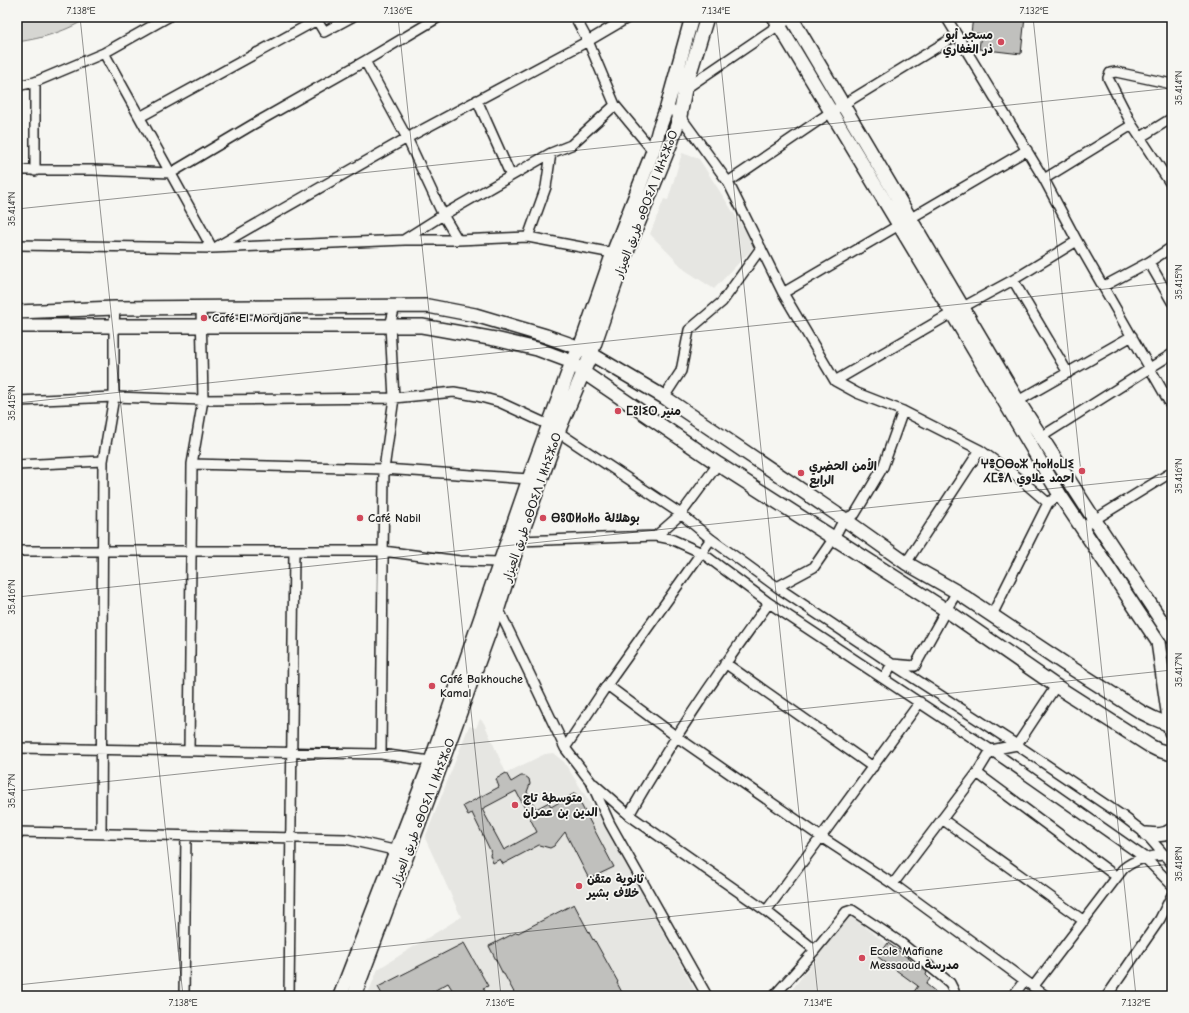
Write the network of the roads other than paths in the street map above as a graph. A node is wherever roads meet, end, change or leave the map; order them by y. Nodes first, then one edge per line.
1 (168, 17) edge
2 (352, 17) edge
3 (439, 17) edge
4 (575, 17) edge
5 (629, 17) edge
6 (692, 17) edge
7 (707, 17) edge
8 (793, 17) edge
9 (946, 17) edge
10 (316, 19) edge
11 (426, 20) edge
12 (777, 21) edge
13 (958, 35) junction
14 (588, 41) junction
15 (104, 53) junction
16 (365, 61) junction
17 (35, 82) junction
18 (1172, 84) edge
19 (17, 86) edge
20 (685, 89) junction
21 (477, 100) junction
22 (843, 104) junction
23 (615, 105) junction
24 (667, 107) junction
25 (831, 112) junction
26 (680, 116) junction
27 (140, 117) junction
28 (1172, 118) edge
29 (1132, 124) junction
30 (1141, 137) junction
31 (407, 138) junction
32 (1027, 150) junction
33 (653, 151) junction
34 (551, 153) junction
35 (17, 170) edge
36 (35, 170) junction
37 (171, 173) junction
38 (511, 176) junction
39 (1044, 179) junction
40 (728, 182) junction
41 (1172, 186) edge
42 (443, 215) junction
43 (911, 218) junction
44 (899, 225) junction
45 (528, 236) junction
46 (405, 240) junction
47 (458, 240) junction
48 (1077, 241) junction
49 (17, 245) edge
50 (214, 247) junction
51 (1172, 247) edge
52 (761, 248) junction
53 (619, 254) junction
54 (1149, 262) junction
55 (1013, 280) junction
56 (1104, 286) junction
57 (783, 293) junction
58 (1172, 302) edge
59 (395, 306) junction
60 (115, 308) junction
61 (201, 308) junction
62 (958, 310) junction
63 (17, 312) edge
64 (17, 326) edge
65 (114, 326) junction
66 (202, 326) junction
67 (390, 326) junction
68 (1132, 336) junction
69 (585, 351) junction
70 (1172, 354) edge
71 (572, 362) junction
72 (1150, 368) junction
73 (583, 372) junction
74 (1068, 373) junction
75 (835, 381) junction
76 (114, 397) junction
77 (664, 397) junction
78 (394, 398) junction
79 (203, 400) junction
80 (17, 401) edge
81 (1018, 401) junction
82 (1172, 407) edge
83 (903, 411) junction
84 (554, 429) junction
85 (1041, 437) junction
86 (980, 450) junction
87 (103, 461) junction
88 (192, 464) junction
89 (718, 464) junction
90 (17, 465) edge
91 (384, 469) junction
92 (1172, 472) edge
93 (529, 479) junction
94 (1060, 495) junction
95 (1048, 503) junction
96 (681, 514) junction
97 (844, 519) junction
98 (1094, 519) junction
99 (1081, 528) junction
100 (656, 536) junction
101 (834, 538) junction
102 (711, 539) junction
103 (519, 541) junction
104 (17, 551) edge
105 (102, 551) junction
106 (191, 551) junction
107 (294, 551) junction
108 (383, 551) junction
109 (702, 553) junction
110 (500, 562) junction
111 (906, 563) junction
112 (777, 587) junction
113 (957, 592) junction
114 (487, 601) junction
115 (769, 602) junction
116 (498, 608) junction
117 (946, 610) junction
118 (992, 615) junction
119 (1171, 634) edge
120 (1158, 642) junction
121 (725, 663) junction
122 (892, 664) junction
123 (884, 678) junction
124 (607, 686) junction
125 (1056, 686) junction
126 (1166, 692) junction
127 (920, 702) junction
128 (1141, 712) junction
129 (1171, 728) edge
130 (677, 737) junction
131 (1017, 745) junction
132 (17, 748) edge
133 (564, 748) junction
134 (101, 750) junction
135 (991, 750) junction
136 (189, 751) junction
137 (292, 752) junction
138 (381, 754) junction
139 (1172, 754) edge
140 (436, 762) junction
141 (873, 767) junction
142 (977, 773) junction
143 (591, 782) junction
144 (629, 815) junction
145 (942, 819) junction
146 (1172, 830) edge
147 (17, 832) edge
148 (100, 834) junction
149 (1146, 834) junction
150 (186, 836) junction
151 (821, 837) junction
152 (291, 838) junction
153 (402, 852) junction
154 (1168, 855) edge
155 (1144, 857) junction
156 (1172, 864) edge
157 (1117, 877) junction
158 (893, 884) junction
159 (1172, 885) edge
160 (1172, 896) edge
161 (766, 911) junction
162 (1084, 921) junction
163 (815, 950) junction
164 (1024, 981) junction
165 (1034, 987) junction
166 (184, 996) edge
167 (289, 996) edge
168 (340, 996) edge
169 (354, 996) edge
170 (707, 996) edge
171 (774, 996) edge
172 (953, 996) edge
173 (1013, 996) edge
174 (1046, 996) edge
175 (1108, 996) edge

1 - 15 street
2 - 10 street
3 - 11 street
4 - 14 street
5 - 14 street
6 - 24 main road, طريق العيزار ⴰⴱⵔⵉⴷ ⵏ ⵍⵄⵉⵣⴰⵔ
7 - 20 main road, طريق العيزار ⴰⴱⵔⵉⴷ ⵏ ⵍⵄⵉⵣⴰⵔ
8 - 12 street
8 - 22 main road
9 - 13 street
10 - 27 street
11 - 16 street
12 - 20 street
12 - 25 main road
13 - 22 street
13 - 32 street
14 - 21 street
14 - 23 street
15 - 17 street
15 - 27 street
16 - 31 street
16 - 37 street
17 - 19 street
17 - 36 street
18 - 29 street
20 - 26 main road, طريق العيزار ⴰⴱⵔⵉⴷ ⵏ ⵍⵄⵉⵣⴰⵔ
21 - 31 street
21 - 38 street
22 - 25 street
22 - 43 main road
23 - 33 street
23 - 34 street
24 - 26 street
24 - 33 main road, طريق العيزار ⴰⴱⵔⵉⴷ ⵏ ⵍⵄⵉⵣⴰⵔ
25 - 40 street
25 - 44 main road
26 - 40 street
26 - 53 main road, طريق العيزار ⴰⴱⵔⵉⴷ ⵏ ⵍⵄⵉⵣⴰⵔ
27 - 37 street
28 - 30 street
29 - 30 street
29 - 39 street
30 - 41 street
31 - 42 street
31 - 50 street
32 - 39 street
32 - 43 street
33 - 53 main road, طريق العيزار ⴰⴱⵔⵉⴷ ⵏ ⵍⵄⵉⵣⴰⵔ
34 - 38 street
34 - 45 street
35 - 36 street
36 - 37 street
37 - 50 street
38 - 42 street
39 - 48 street
40 - 52 street
42 - 46 street
42 - 47 street
43 - 44 street
43 - 62 main road
44 - 57 street
44 - 62 main road
45 - 47 street
45 - 53 street
46 - 47 street
46 - 50 street
48 - 55 street
48 - 56 street
49 - 50 street
51 - 54 street
52 - 57 street
52 - 77 street
53 - 69 main road, طريق العيزار ⴰⴱⵔⵉⴷ ⵏ ⵍⵄⵉⵣⴰⵔ
54 - 56 street
54 - 58 street
55 - 62 street
55 - 74 street
56 - 68 street
57 - 75 street
59 - 61 main road
59 - 67 street
59 - 69 main road
60 - 61 main road
60 - 63 main road
60 - 65 street
61 - 66 street
62 - 75 street
62 - 81 main road
62 - 94 main road
64 - 65 main road
65 - 66 main road
65 - 76 street
66 - 67 main road
66 - 79 street
67 - 71 main road
67 - 78 street
68 - 72 street
68 - 74 street
69 - 71 main road, طريق العيزار ⴰⴱⵔⵉⴷ ⵏ ⵍⵄⵉⵣⴰⵔ
69 - 73 main road, طريق العيزار ⴰⴱⵔⵉⴷ ⵏ ⵍⵄⵉⵣⴰⵔ
69 - 77 main road
70 - 72 street
71 - 73 main road
71 - 84 main road, طريق العيزار ⴰⴱⵔⵉⴷ ⵏ ⵍⵄⵉⵣⴰⵔ
72 - 82 street
72 - 85 street
73 - 84 main road, طريق العيزار ⴰⴱⵔⵉⴷ ⵏ ⵍⵄⵉⵣⴰⵔ
73 - 89 main road
74 - 81 street
75 - 83 street
76 - 79 street
76 - 80 street
76 - 87 street
77 - 97 main road
78 - 79 street
78 - 84 street
78 - 91 street
79 - 88 street
81 - 85 main road
83 - 86 street
83 - 97 street
84 - 93 main road, طريق العيزار ⴰⴱⵔⵉⴷ ⵏ ⵍⵄⵉⵣⴰⵔ
84 - 96 street
84 - 103 main road, طريق العيزار ⴰⴱⵔⵉⴷ ⵏ ⵍⵄⵉⵣⴰⵔ
85 - 98 main road
86 - 95 street
86 - 111 street
87 - 90 street
87 - 105 street
88 - 91 street
88 - 106 street
89 - 96 street
89 - 101 main road
91 - 93 street
91 - 108 street
92 - 98 street
93 - 110 main road, طريق العيزار ⴰⴱⵔⵉⴷ ⵏ ⵍⵄⵉⵣⴰⵔ
94 - 95 street
94 - 99 main road
95 - 118 street
96 - 100 street
96 - 102 street
97 - 101 street
97 - 111 main road
98 - 99 street
98 - 119 main road
99 - 120 main road
100 - 103 street
100 - 109 street
101 - 112 street
101 - 117 main road
102 - 109 street
102 - 112 street
103 - 116 main road, طريق العيزار ⴰⴱⵔⵉⴷ ⵏ ⵍⵄⵉⵣⴰⵔ
104 - 105 street
105 - 106 street
105 - 134 street
106 - 107 street
106 - 136 street
107 - 108 street
107 - 137 street
108 - 110 street
108 - 138 street
109 - 115 street
109 - 124 street
110 - 114 main road, طريق العيزار ⴰⴱⵔⵉⴷ ⵏ ⵍⵄⵉⵣⴰⵔ
111 - 113 main road
112 - 122 street
113 - 117 street
113 - 118 main road
114 - 116 street
114 - 140 main road, طريق العيزار ⴰⴱⵔⵉⴷ ⵏ ⵍⵄⵉⵣⴰⵔ
115 - 121 street
115 - 123 street
116 - 133 street
116 - 140 main road, طريق العيزار ⴰⴱⵔⵉⴷ ⵏ ⵍⵄⵉⵣⴰⵔ
117 - 122 street
117 - 125 main road
118 - 128 main road
119 - 120 street
120 - 126 main road
121 - 130 street
121 - 141 street
122 - 123 street
122 - 131 street
123 - 127 street
124 - 130 street
124 - 133 street
125 - 131 street
125 - 139 main road
126 - 128 main road
126 - 129 main road
127 - 135 street
127 - 141 street
128 - 129 main road
130 - 144 street
130 - 151 street
131 - 135 street
131 - 149 street
132 - 134 street
133 - 143 street
134 - 136 street
134 - 148 street
135 - 142 street
135 - 155 street
136 - 137 street
137 - 138 street
137 - 152 street
138 - 140 street
140 - 153 main road, طريق العيزار ⴰⴱⵔⵉⴷ ⵏ ⵍⵄⵉⵣⴰⵔ
141 - 151 street
142 - 145 street
142 - 157 street
143 - 144 street
143 - 170 street
144 - 161 street
145 - 158 street
145 - 162 street
146 - 149 main road
147 - 148 street
148 - 150 street
149 - 154 street
150 - 152 street
150 - 166 street
151 - 158 street
151 - 161 street
152 - 153 street
152 - 167 street
153 - 168 main road, طريق العيزار ⴰⴱⵔⵉⴷ ⵏ ⵍⵄⵉⵣⴰⵔ
153 - 169 main road, طريق العيزار ⴰⴱⵔⵉⴷ ⵏ ⵍⵄⵉⵣⴰⵔ
154 - 155 street
154 - 156 street
155 - 157 street
155 - 159 street
157 - 162 street
158 - 164 street
160 - 175 street
161 - 163 street
162 - 165 street
163 - 171 street
163 - 172 street
164 - 165 street
164 - 173 street
165 - 174 street

